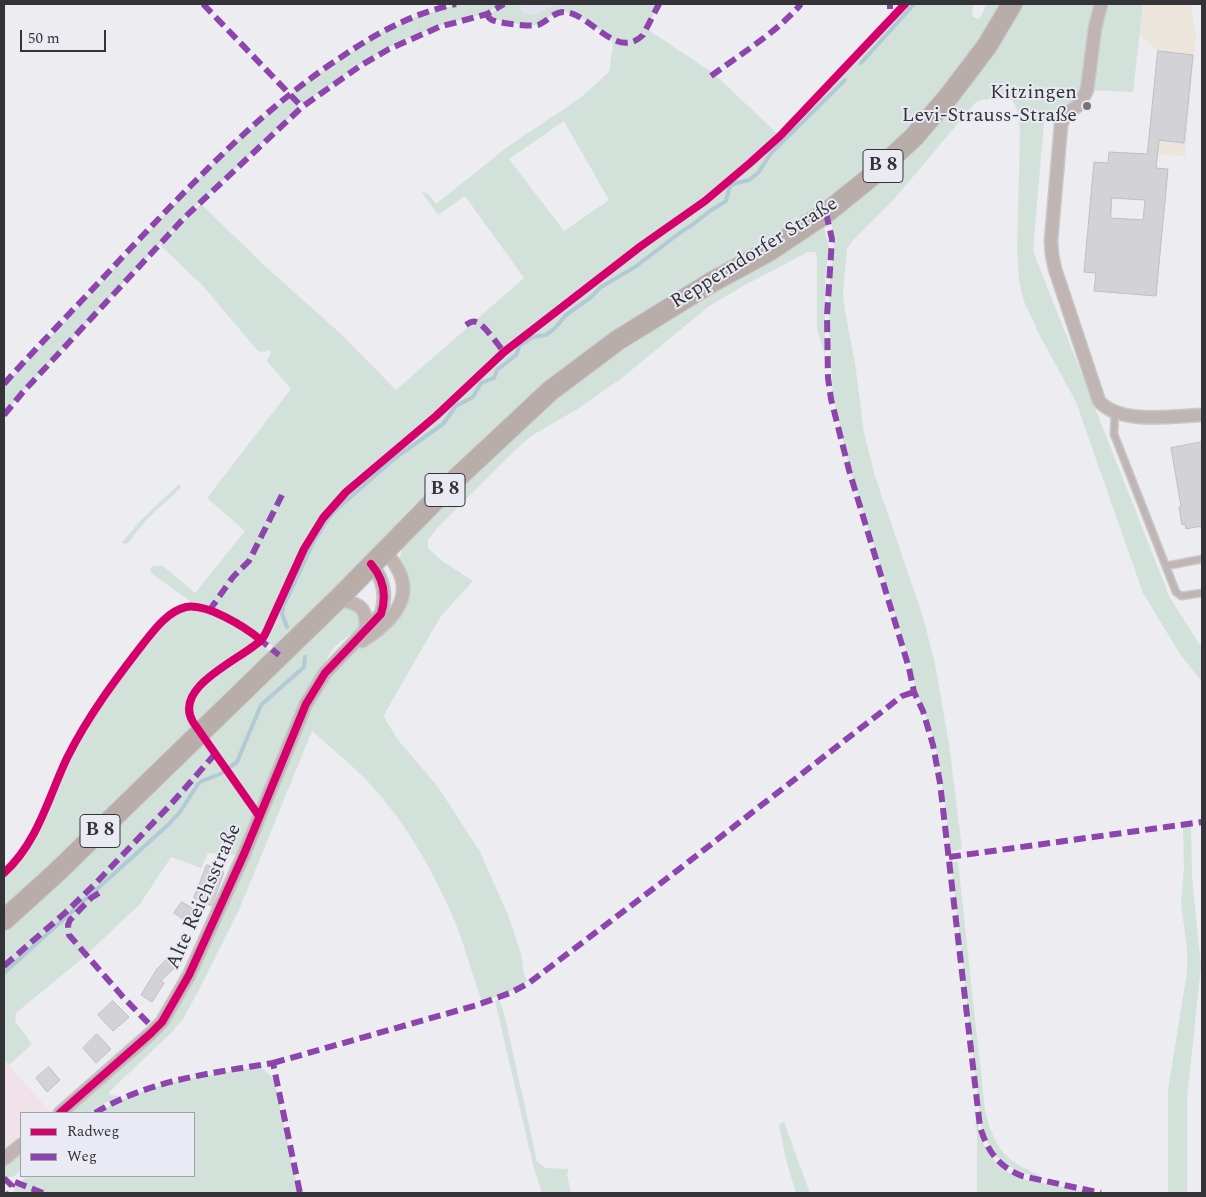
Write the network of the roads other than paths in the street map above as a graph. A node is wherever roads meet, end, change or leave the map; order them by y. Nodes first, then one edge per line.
1 (1012, 4) edge
2 (1101, 4) edge
3 (1115, 412) junction
4 (1202, 415) edge
5 (378, 557) junction
6 (1202, 559) edge
7 (1166, 566) junction
8 (1202, 593) edge
9 (338, 599) junction
10 (364, 631) junction
11 (351, 647) junction
12 (4, 920) edge
13 (61, 1112) edge
14 (20, 1146) edge
15 (4, 1160) edge

1 - 5 main road, Repperndorfer Straße / B 8
2 - 3 street
3 - 4 street
3 - 7 lane
5 - 9 main road, B 8
5 - 10 street, Alte Reichsstraße
5 - 11 street, Alte Reichsstraße
6 - 7 lane
7 - 8 lane
9 - 10 street
9 - 12 main road, B 8
10 - 11 street, Alte Reichsstraße
11 - 13 street, Alte Reichsstraße
14 - 15 street

